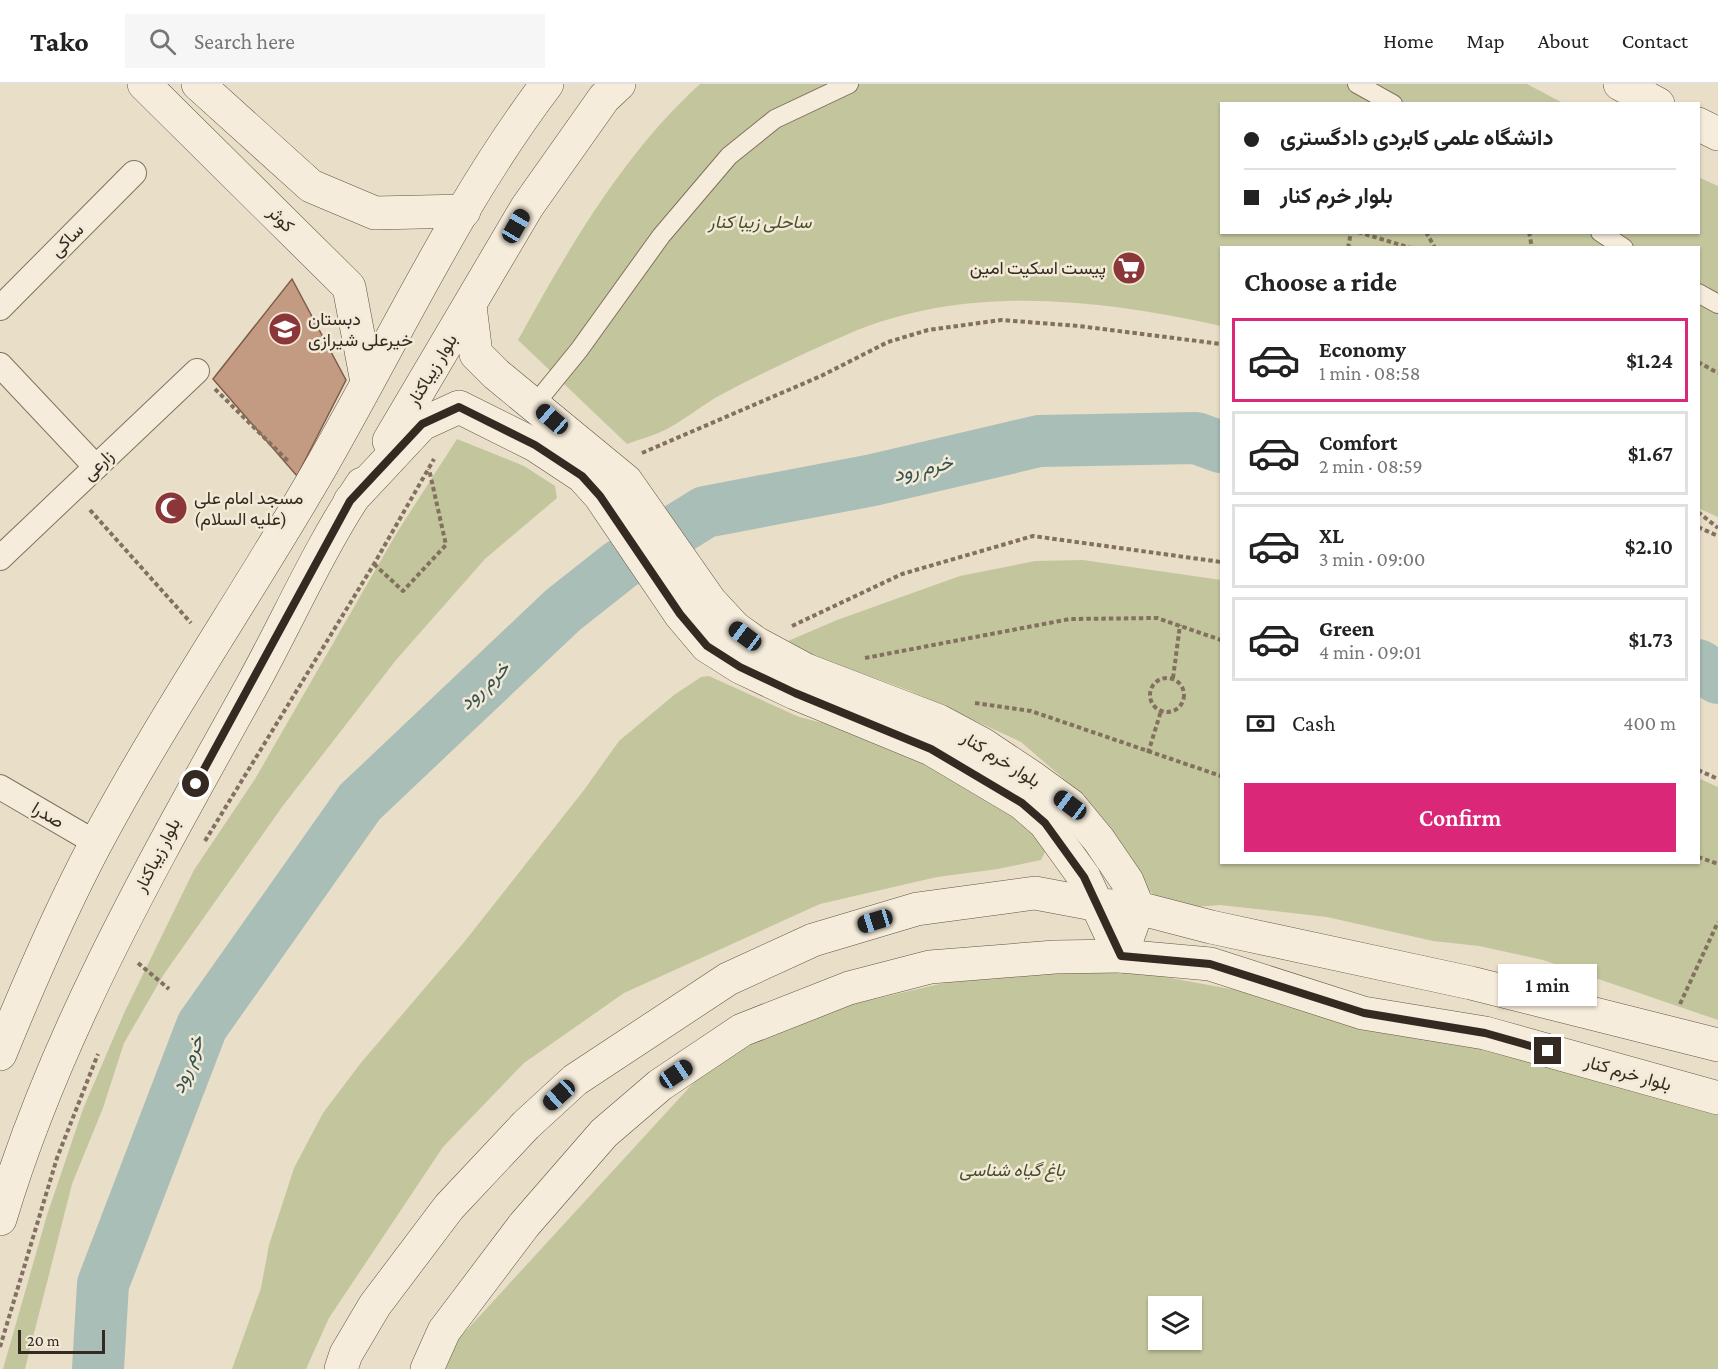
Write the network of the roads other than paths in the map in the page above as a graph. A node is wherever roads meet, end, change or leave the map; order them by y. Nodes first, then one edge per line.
1 (144, 84) edge
2 (198, 84) edge
3 (547, 84) edge
4 (619, 84) edge
5 (849, 84) edge
6 (1357, 84) edge
7 (1620, 84) edge
8 (1389, 102) edge
9 (1654, 102) edge
10 (1700, 125) edge
11 (1718, 134) edge
12 (134, 172) dead end
13 (311, 186) junction
14 (464, 211) junction
15 (280, 218) junction
16 (1603, 234) edge
17 (1621, 246) edge
18 (1700, 295) edge
19 (1718, 304) edge
20 (470, 306) junction
21 (0, 308) edge
22 (0, 365) edge
23 (197, 371) road end
24 (368, 382) junction
25 (535, 404) junction
26 (96, 467) junction
27 (612, 481) junction
28 (350, 501) junction
29 (0, 558) edge
30 (0, 787) edge
31 (96, 843) junction
32 (1099, 905) junction
33 (1138, 908) junction
34 (1121, 956) junction
35 (1718, 1045) edge
36 (0, 1054) edge
37 (1718, 1098) edge
38 (13, 1133) edge
39 (0, 1219) edge
40 (341, 1369) edge
41 (427, 1369) edge

1 - 15 main road, کوثر
2 - 13 main road
3 - 14 main road
4 - 20 main road, بلوار زیباکنار
5 - 25 street
6 - 8 street
7 - 9 main road
10 - 11 main road
12 - 21 street, ساکی
13 - 14 main road
13 - 15 main road
14 - 24 main road
15 - 24 main road, کوثر
16 - 17 street
18 - 19 street
20 - 25 main road
20 - 28 main road, بلوار زیباکنار
22 - 26 street
23 - 26 street, زارعی
24 - 31 main road
25 - 27 main road
26 - 29 street, زارعی
27 - 28 main road
27 - 32 main road, بلوار خرم کنار
27 - 33 main road, بلوار خرم کنار
28 - 38 main road, بلوار زیباکنار
30 - 31 street, صدرا
31 - 36 main road
32 - 33 main road
32 - 34 main road, بلوار خرم کنار
32 - 40 main road
33 - 34 main road
33 - 35 main road
34 - 37 main road, بلوار خرم کنار
34 - 41 main road
38 - 39 main road, بلوار زیباکنار

